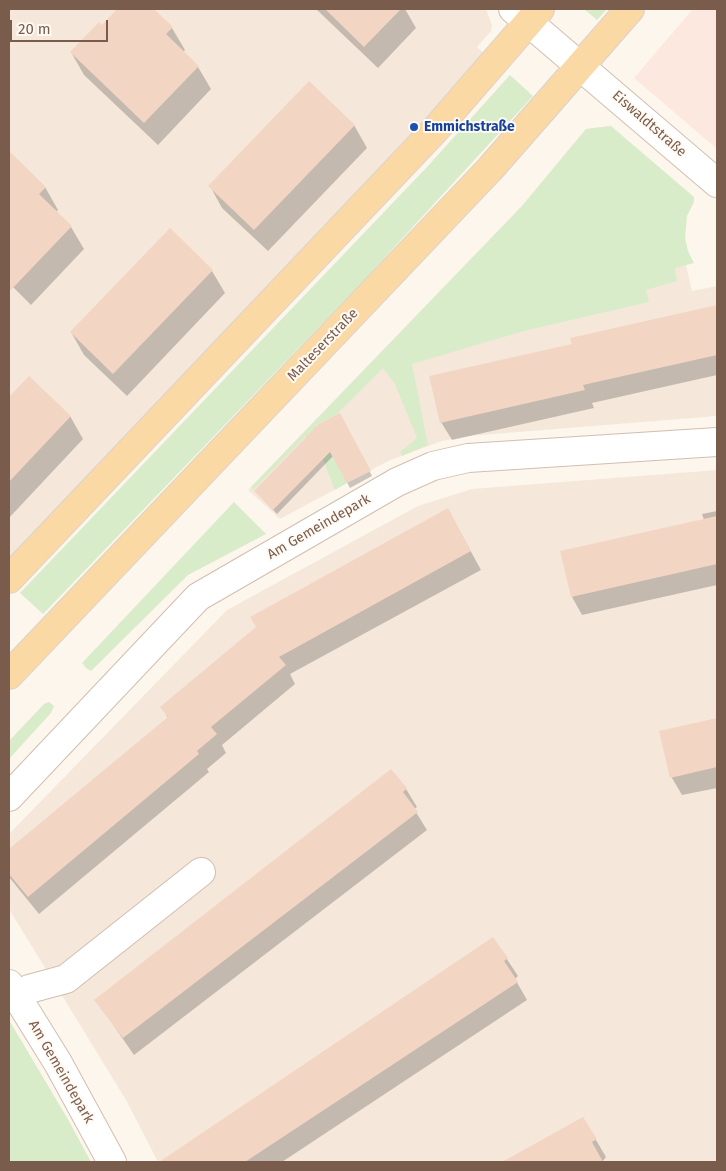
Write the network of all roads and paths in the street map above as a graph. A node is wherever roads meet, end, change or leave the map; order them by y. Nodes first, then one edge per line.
1 (630, 9) edge
2 (527, 13) edge
3 (580, 66) junction
4 (717, 183) edge
5 (717, 442) edge
6 (9, 579) edge
7 (11, 667) edge
8 (9, 797) edge
9 (201, 872) dead end
10 (13, 990) edge
11 (112, 1162) edge

1 - 3 main road, Malteserstraße
2 - 3 street
2 - 6 main road
3 - 4 street, Eiswaldtstraße
3 - 7 main road, Malteserstraße
5 - 8 street, Am Gemeindepark
9 - 10 street
10 - 11 street, Am Gemeindepark

